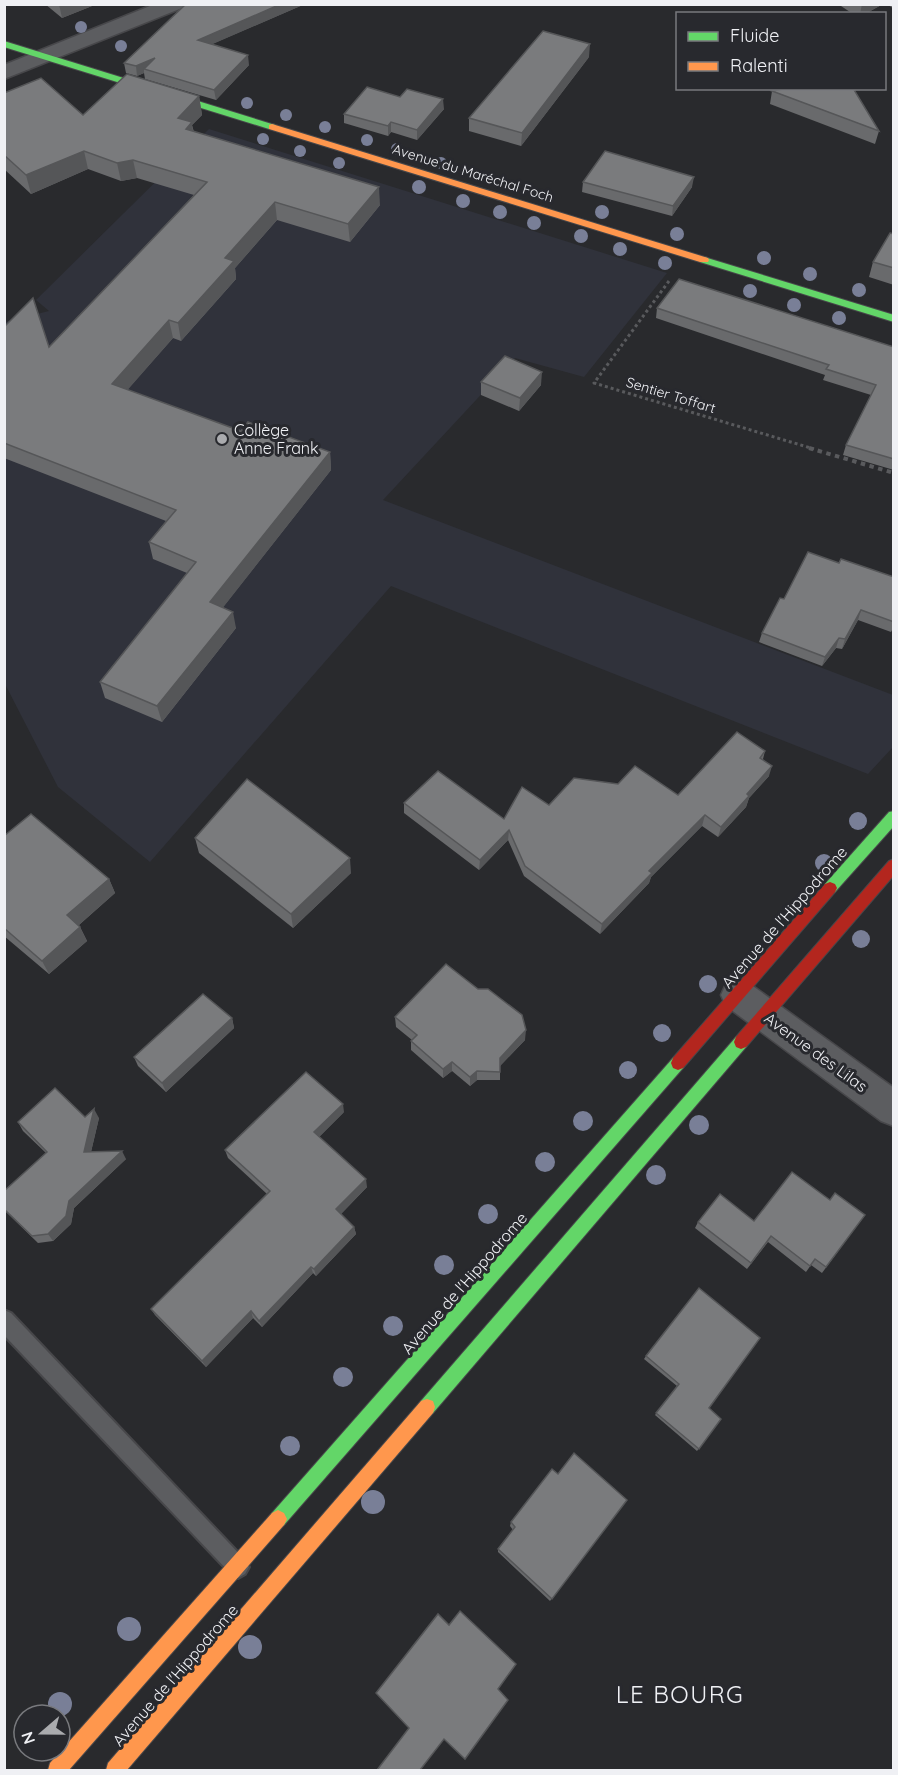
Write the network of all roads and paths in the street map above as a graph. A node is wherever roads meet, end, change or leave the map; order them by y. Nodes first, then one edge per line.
1 (175, 4) edge
2 (4, 44) edge
3 (44, 57) junction
4 (4, 73) edge
5 (688, 256) junction
6 (894, 319) edge
7 (894, 473) edge
8 (894, 816) edge
9 (894, 865) edge
10 (738, 995) junction
11 (766, 1016) junction
12 (894, 1110) edge
13 (4, 1320) edge
14 (237, 1566) junction
15 (265, 1596) junction
16 (57, 1770) edge
17 (115, 1770) edge

1 - 3 street
2 - 3 main road, Avenue du Maréchal Foch
3 - 4 street
3 - 5 main road, Avenue du Maréchal Foch
5 - 6 main road, Avenue du Maréchal Foch
5 - 7 path, Sentier Toffart
8 - 10 main road, Avenue de l'Hippodrome
9 - 11 main road, Avenue de l'Hippodrome
10 - 11 street, Avenue des Lilas
10 - 14 main road, Avenue de l'Hippodrome
11 - 12 street, Avenue des Lilas
11 - 15 main road, Avenue de l'Hippodrome
13 - 14 lane
14 - 15 lane
14 - 16 main road, Avenue de l'Hippodrome
15 - 17 main road, Avenue de l'Hippodrome

